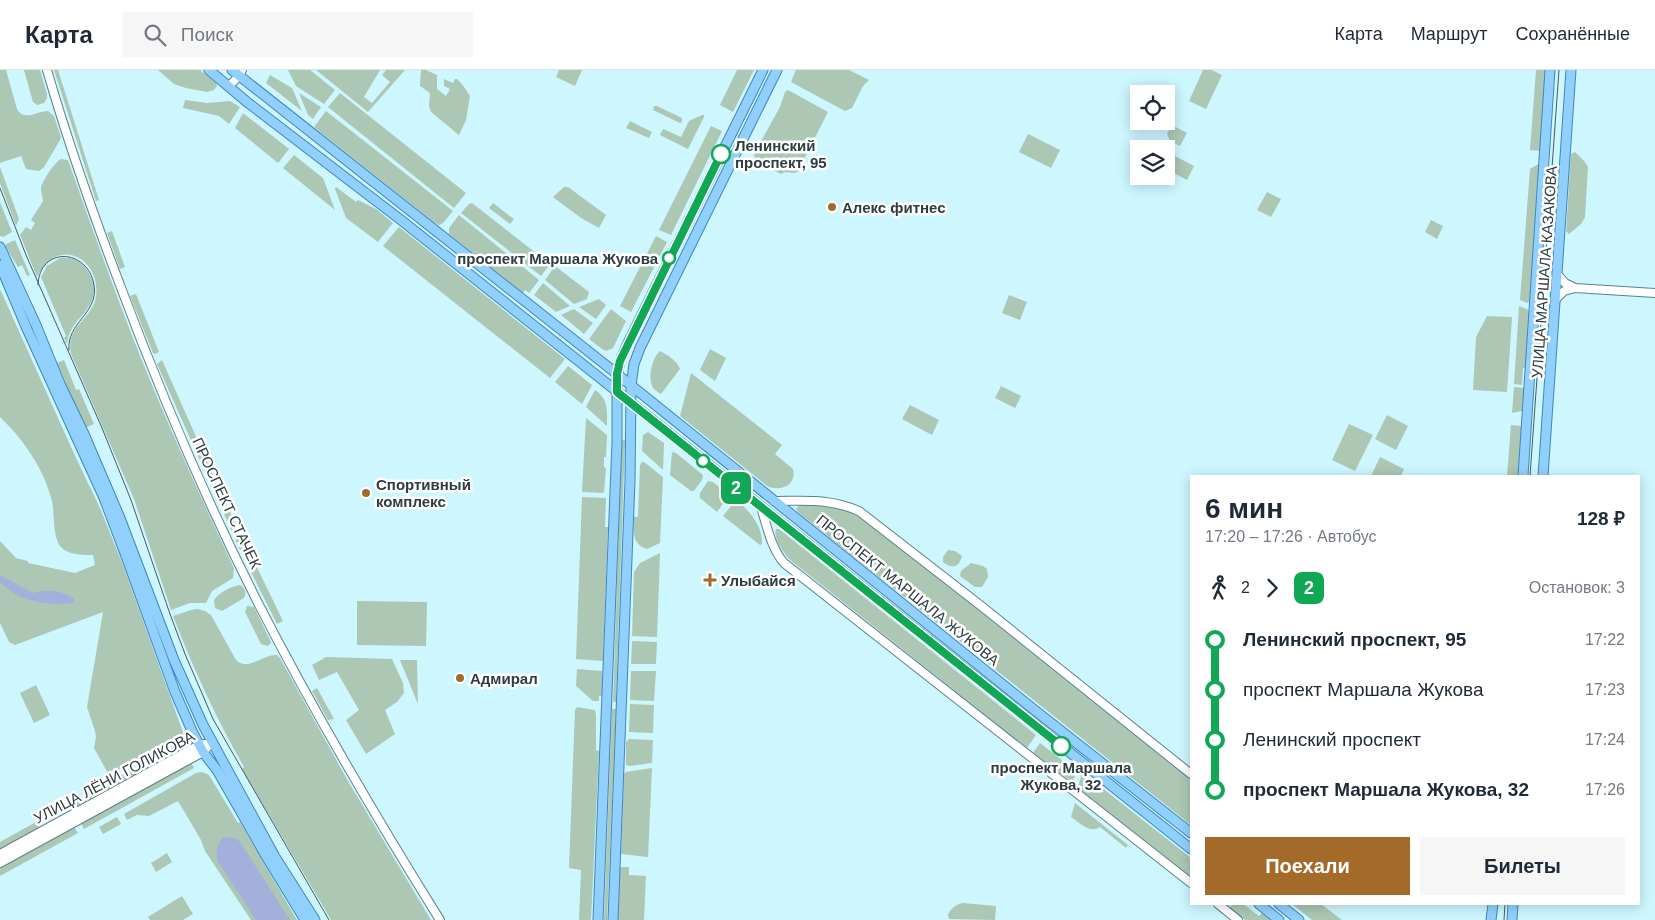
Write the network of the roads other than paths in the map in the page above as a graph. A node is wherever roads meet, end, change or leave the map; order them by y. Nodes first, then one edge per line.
1 (47, 70) edge
2 (209, 70) edge
3 (763, 70) edge
4 (778, 70) edge
5 (1550, 70) edge
6 (1571, 70) edge
7 (236, 71) edge
8 (229, 86) junction
9 (0, 247) edge
10 (0, 265) edge
11 (1557, 274) junction
12 (1575, 288) junction
13 (1655, 293) edge
14 (1555, 300) junction
15 (617, 374) junction
16 (631, 386) junction
17 (617, 392) junction
18 (632, 403) junction
19 (1523, 475) edge
20 (1544, 475) edge
21 (774, 501) junction
22 (761, 507) junction
23 (212, 742) junction
24 (201, 748) junction
25 (1190, 773) edge
26 (1190, 832) edge
27 (1190, 848) edge
28 (0, 854) edge
29 (0, 863) edge
30 (1190, 882) edge
31 (1219, 905) edge
32 (1260, 905) edge
33 (1280, 905) edge
34 (1493, 905) edge
35 (1513, 905) edge
36 (305, 920) edge
37 (315, 920) edge
38 (440, 920) edge
39 (598, 920) edge
40 (613, 920) edge
41 (1238, 920) edge
42 (1280, 920) edge
43 (1299, 920) edge
44 (1492, 920) edge
45 (1512, 920) edge

1 - 38 street, ПРОСПЕКТ СТАЧЕК
2 - 8 main road, ПРОСПЕКТ МАРШАЛА ЖУКОВА
3 - 15 main road
4 - 16 main road
5 - 19 main road, УЛИЦА МАРШАЛА КАЗАКОВА
6 - 11 main road, УЛИЦА МАРШАЛА КАЗАКОВА
7 - 8 street
7 - 15 main road, ПРОСПЕКТ МАРШАЛА ЖУКОВА
8 - 17 main road, ПРОСПЕКТ МАРШАЛА ЖУКОВА
9 - 23 main road
10 - 24 main road
11 - 12 street
11 - 14 main road, УЛИЦА МАРШАЛА КАЗАКОВА
12 - 13 street
12 - 14 street
14 - 20 main road, УЛИЦА МАРШАЛА КАЗАКОВА
15 - 16 main road, ПРОСПЕКТ МАРШАЛА ЖУКОВА
15 - 17 main road
16 - 18 main road
16 - 21 main road, ПРОСПЕКТ МАРШАЛА ЖУКОВА
17 - 18 main road, ПРОСПЕКТ МАРШАЛА ЖУКОВА
17 - 39 main road
18 - 22 main road, ПРОСПЕКТ МАРШАЛА ЖУКОВА
18 - 40 main road
21 - 25 street
21 - 26 main road, ПРОСПЕКТ МАРШАЛА ЖУКОВА
22 - 27 main road, ПРОСПЕКТ МАРШАЛА ЖУКОВА
22 - 30 street
23 - 24 street, УЛИЦА ЛЁНИ ГОЛИКОВА
23 - 37 main road
24 - 28 street, УЛИЦА ЛЁНИ ГОЛИКОВА
24 - 29 street, УЛИЦА ЛЁНИ ГОЛИКОВА
24 - 36 main road
31 - 41 street
32 - 42 main road
33 - 43 main road
34 - 44 main road
35 - 45 main road

